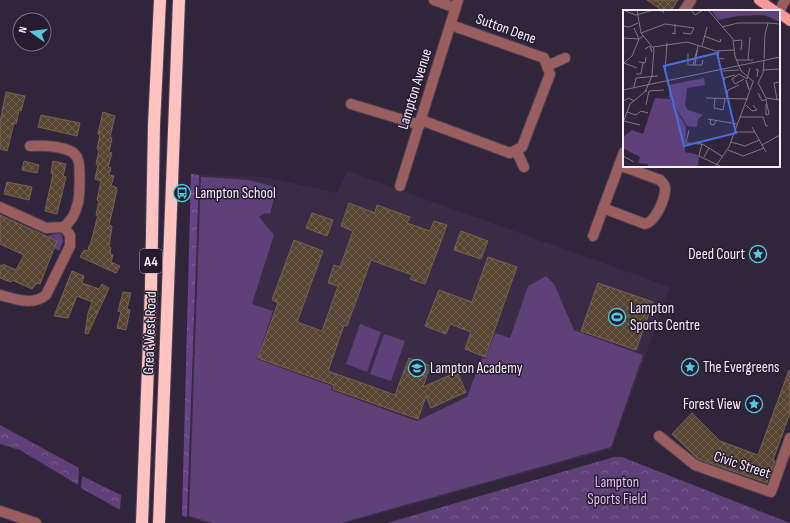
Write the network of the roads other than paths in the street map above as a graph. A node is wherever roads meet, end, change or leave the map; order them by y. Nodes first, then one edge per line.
1 (160, 0) edge
2 (179, 0) edge
3 (434, 0) edge
4 (691, 0) edge
5 (759, 0) edge
6 (785, 0) edge
7 (457, 4) edge
8 (685, 10) edge
9 (774, 10) edge
10 (780, 11) edge
11 (780, 14) edge
12 (790, 21) edge
13 (451, 25) junction
14 (564, 58) dead end
15 (547, 66) junction
16 (351, 104) dead end
17 (421, 123) junction
18 (30, 146) dead end
19 (516, 150) junction
20 (623, 155) edge
21 (619, 165) junction
22 (623, 166) edge
23 (524, 167) dead end
24 (624, 167) edge
25 (400, 186) dead end
26 (0, 207) edge
27 (603, 208) junction
28 (64, 227) junction
29 (592, 236) dead end
30 (0, 295) edge
31 (659, 436) dead end
32 (790, 438) edge
33 (0, 511) edge
34 (36, 523) edge
35 (142, 523) edge
36 (159, 523) edge

1 - 35 highway, Great West Road / A4
2 - 36 highway, Great West Road / A4
3 - 7 street
4 - 8 street
5 - 9 main road
6 - 10 street
7 - 13 street, Lampton Avenue
11 - 12 main road
13 - 15 street, Sutton Dene
13 - 17 street, Lampton Avenue
14 - 15 street
15 - 19 street
16 - 17 street
17 - 19 street
17 - 25 street, Lampton Avenue
18 - 28 street
19 - 23 street
20 - 21 street
21 - 22 street
21 - 27 street
24 - 27 street
26 - 28 street
27 - 29 street
28 - 30 street
31 - 32 street, Civic Street
33 - 34 street

